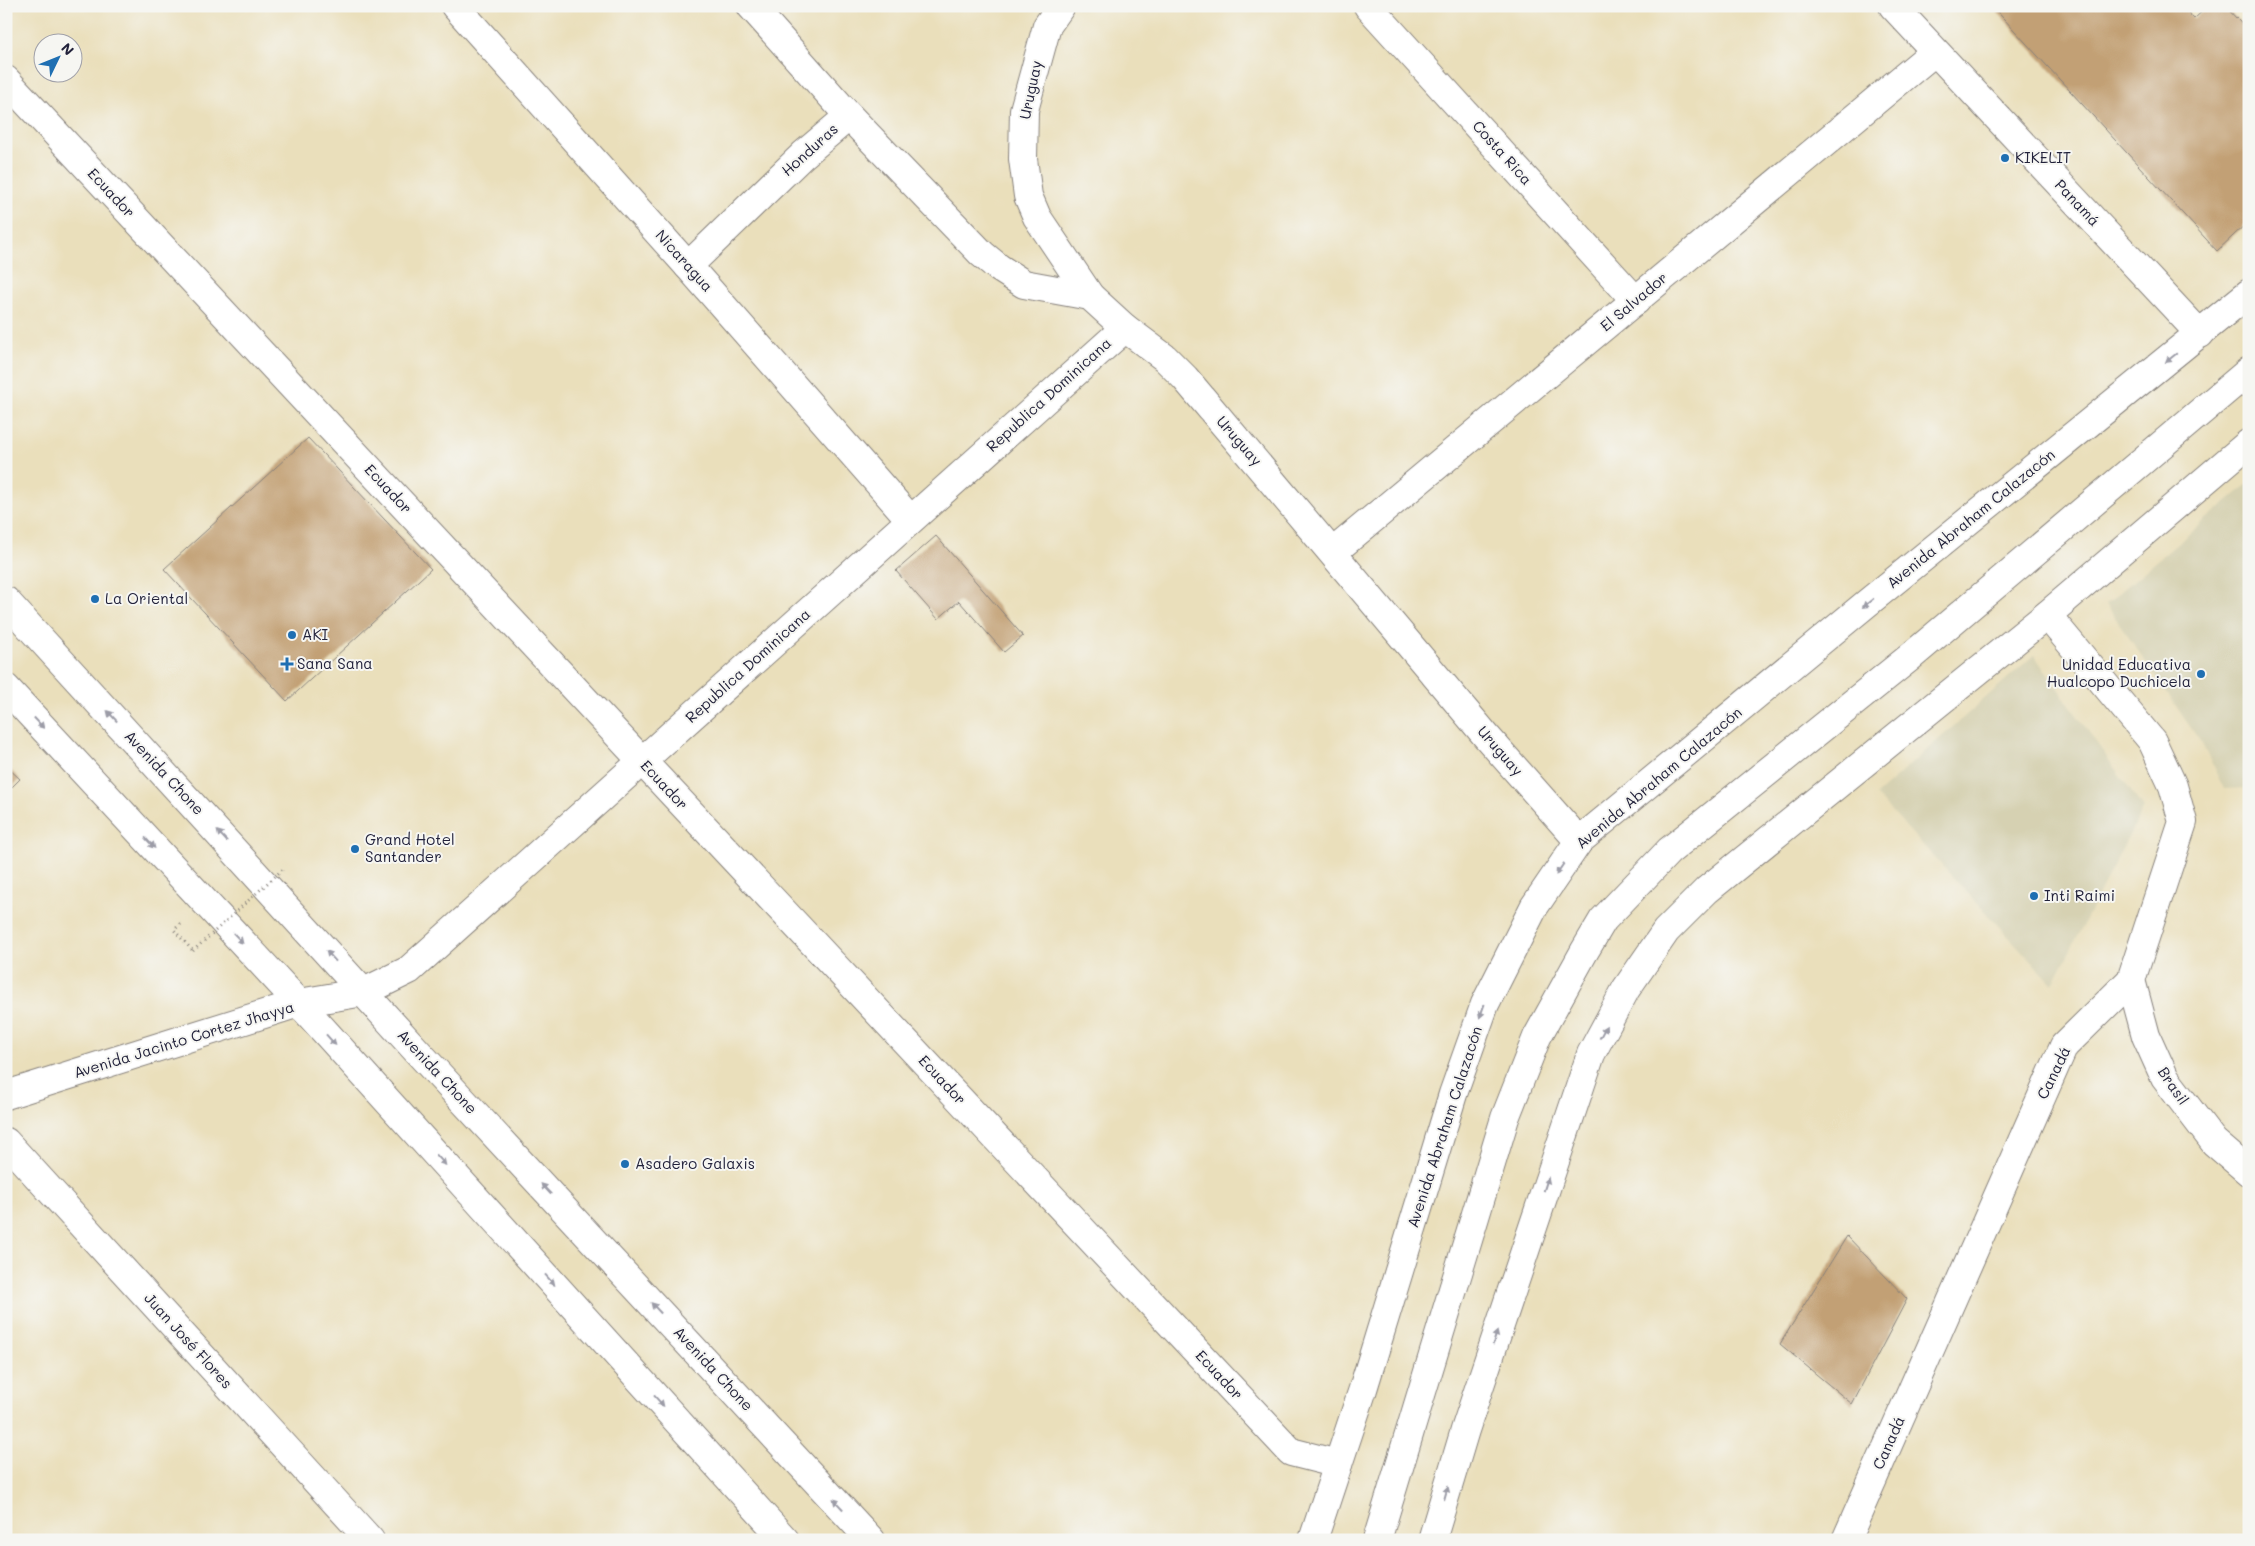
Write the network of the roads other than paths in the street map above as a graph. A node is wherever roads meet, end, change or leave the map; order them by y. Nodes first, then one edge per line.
1 (455, 6) edge
2 (751, 6) edge
3 (1061, 6) edge
4 (1368, 6) edge
5 (1893, 6) edge
6 (1934, 52) junction
7 (6, 80) edge
8 (849, 116) junction
9 (688, 266) junction
10 (2249, 293) edge
11 (1090, 296) junction
12 (1636, 301) junction
13 (1125, 328) junction
14 (2200, 334) junction
15 (2249, 371) edge
16 (2249, 443) edge
17 (910, 519) junction
18 (1333, 552) junction
19 (6, 600) edge
20 (2047, 615) junction
21 (6, 688) edge
22 (643, 762) junction
23 (1579, 841) junction
24 (2131, 980) junction
25 (364, 992) junction
26 (299, 1003) junction
27 (6, 1095) edge
28 (6, 1142) edge
29 (2249, 1172) edge
30 (1338, 1464) junction
31 (1849, 1538) edge
32 (370, 1540) edge
33 (785, 1540) edge
34 (872, 1540) edge
35 (1312, 1540) edge
36 (1377, 1540) edge
37 (1432, 1540) edge

1 - 9 street, Nicaragua
2 - 8 street, Honduras
3 - 11 street, Uruguay
4 - 12 street, Costa Rica
5 - 6 street, Panamá
6 - 12 street, El Salvador
6 - 14 street, Panamá
7 - 22 street, Ecuador
8 - 9 street, Honduras
8 - 11 street
9 - 17 street, Nicaragua
10 - 14 street, Avenida Abraham Calazacón
11 - 13 street, Uruguay
12 - 18 street, El Salvador
13 - 17 street, Republica Dominicana
13 - 18 street, Uruguay
14 -> 23 street, Avenida Abraham Calazacón
15 - 36 street
16 - 20 street
17 - 22 street, Republica Dominicana
18 - 23 street, Uruguay
25 -> 19 street, Avenida Chone
20 - 24 street, Canadá
37 -> 20 street
21 -> 26 street
22 - 25 street, Republica Dominicana
22 - 30 street, Ecuador
23 -> 30 street, Avenida Abraham Calazacón
24 - 29 street, Brasil
24 - 31 street, Canadá
25 - 26 street, Avenida Jacinto Cortez Jhayya
34 -> 25 street, Avenida Chone
26 - 27 street, Avenida Jacinto Cortez Jhayya
26 -> 33 street
28 - 32 street, Juan José Flores
30 - 35 street, Avenida Abraham Calazacón

